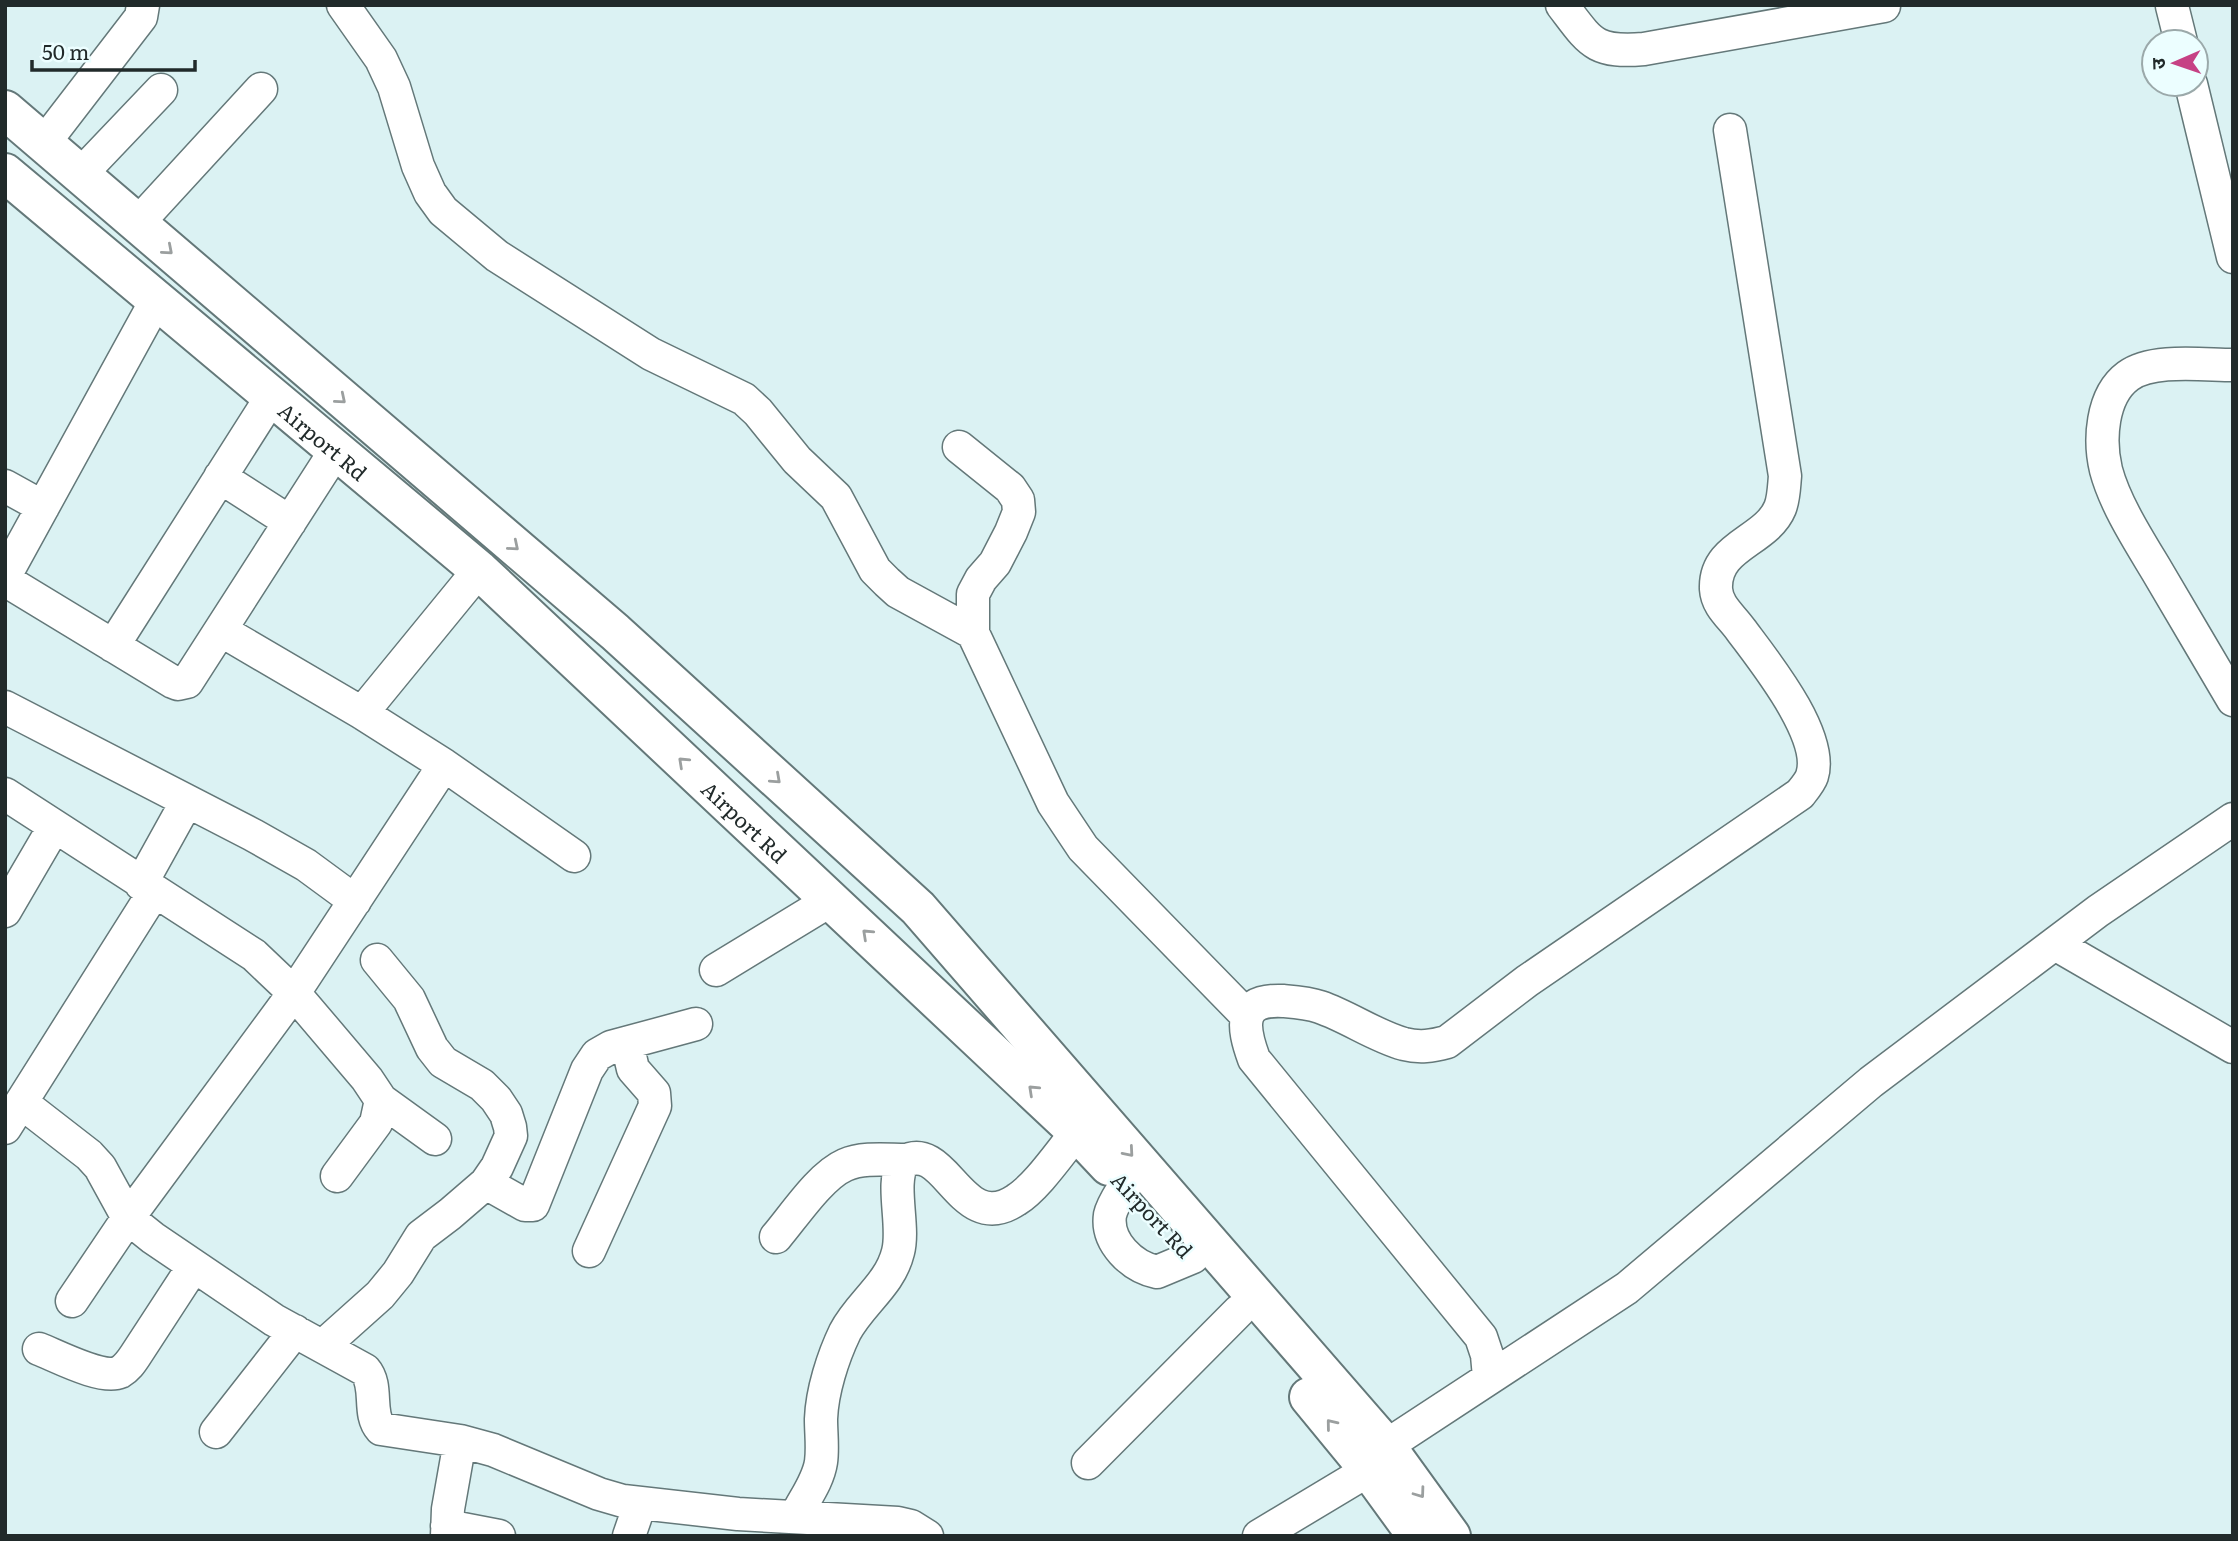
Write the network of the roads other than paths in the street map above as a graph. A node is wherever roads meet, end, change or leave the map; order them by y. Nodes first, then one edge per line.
1 (144, 5) edge
2 (343, 5) edge
3 (1563, 5) edge
4 (1884, 6) edge
5 (2172, 6) edge
6 (2178, 28) edge
7 (261, 89) dead end
8 (160, 90) dead end
9 (2194, 98) edge
10 (5, 110) edge
11 (1730, 130) dead end
12 (44, 144) junction
13 (5, 173) edge
14 (80, 175) junction
15 (137, 224) junction
16 (2233, 257) edge
17 (157, 299) junction
18 (2233, 365) edge
19 (272, 396) junction
20 (959, 447) dead end
21 (336, 450) junction
22 (220, 477) junction
23 (5, 486) edge
24 (43, 507) junction
25 (290, 522) junction
26 (479, 570) junction
27 (5, 578) edge
28 (222, 631) junction
29 (973, 633) junction
30 (113, 646) junction
31 (2233, 700) edge
32 (5, 707) edge
33 (362, 713) junction
34 (444, 765) junction
35 (5, 794) edge
36 (187, 801) junction
37 (2233, 819) edge
38 (54, 827) junction
39 (574, 856) dead end
40 (147, 888) junction
41 (831, 900) junction
42 (355, 901) junction
43 (5, 911) edge
44 (2055, 944) junction
45 (377, 960) dead end
46 (716, 970) dead end
47 (294, 993) junction
48 (1247, 1016) junction
49 (696, 1024) dead end
50 (627, 1043) junction
51 (2233, 1048) edge
52 (381, 1100) junction
53 (13, 1115) edge
54 (1077, 1132) junction
55 (435, 1139) dead end
56 (906, 1160) junction
57 (337, 1176) dead end
58 (486, 1183) junction
59 (128, 1218) junction
60 (776, 1237) dead end
61 (589, 1251) dead end
62 (193, 1266) junction
63 (72, 1301) dead end
64 (1239, 1311) junction
65 (295, 1331) junction
66 (323, 1346) junction
67 (39, 1349) dead end
68 (1489, 1377) junction
69 (216, 1432) dead end
70 (460, 1441) junction
71 (1377, 1458) junction
72 (1088, 1463) dead end
73 (640, 1504) junction
74 (796, 1516) junction
75 (447, 1531) edge
76 (499, 1536) edge
77 (629, 1536) edge
78 (927, 1536) edge
79 (1259, 1536) edge
80 (1417, 1536) edge
81 (1451, 1536) edge

1 - 12 street
2 - 29 street
3 - 4 street
5 - 6 street
7 - 15 street
8 - 14 street
9 - 16 street
10 - 12 main road
11 - 48 street
12 - 14 main road
13 - 17 main road, Airport Rd
14 - 15 main road
15 -> 71 main road
17 - 19 main road, Airport Rd
17 - 24 street
18 - 31 street
19 - 21 main road, Airport Rd
19 - 22 street
20 - 29 street
21 - 25 street
21 - 26 main road, Airport Rd
22 - 25 street
22 - 30 street
23 - 24 street
24 - 27 street
25 - 28 street
26 - 33 street
41 -> 26 main road, Airport Rd
27 - 30 street
28 - 30 street
28 - 33 street
29 - 48 street
32 - 36 street
33 - 34 street
34 - 39 street
34 - 42 street
35 - 38 street
36 - 40 street
36 - 42 street
37 - 44 street
38 - 40 street
38 - 43 street
40 - 47 street
40 - 53 street
41 - 46 street
54 -> 41 main road, Airport Rd
42 - 47 street
44 - 51 street
44 - 68 street
45 - 58 street
47 - 52 street
47 - 59 street
48 - 68 street
49 - 50 street
50 - 58 street
50 - 61 street
52 - 55 street
52 - 57 street
53 - 59 street
54 - 56 street
54 - 64 main road, Airport Rd
56 - 60 street
56 - 74 street
58 - 66 street
59 - 62 street
59 - 63 street
62 - 65 street
62 - 67 street
71 -> 64 main road, Airport Rd
64 - 72 street
65 - 66 street
65 - 69 street
66 - 70 street
68 - 71 street
70 - 73 street
70 - 75 street
71 - 79 street
71 - 80 main road, Airport Rd
71 -> 81 main road
73 - 74 street
73 - 77 street
74 - 78 street
75 - 76 street

